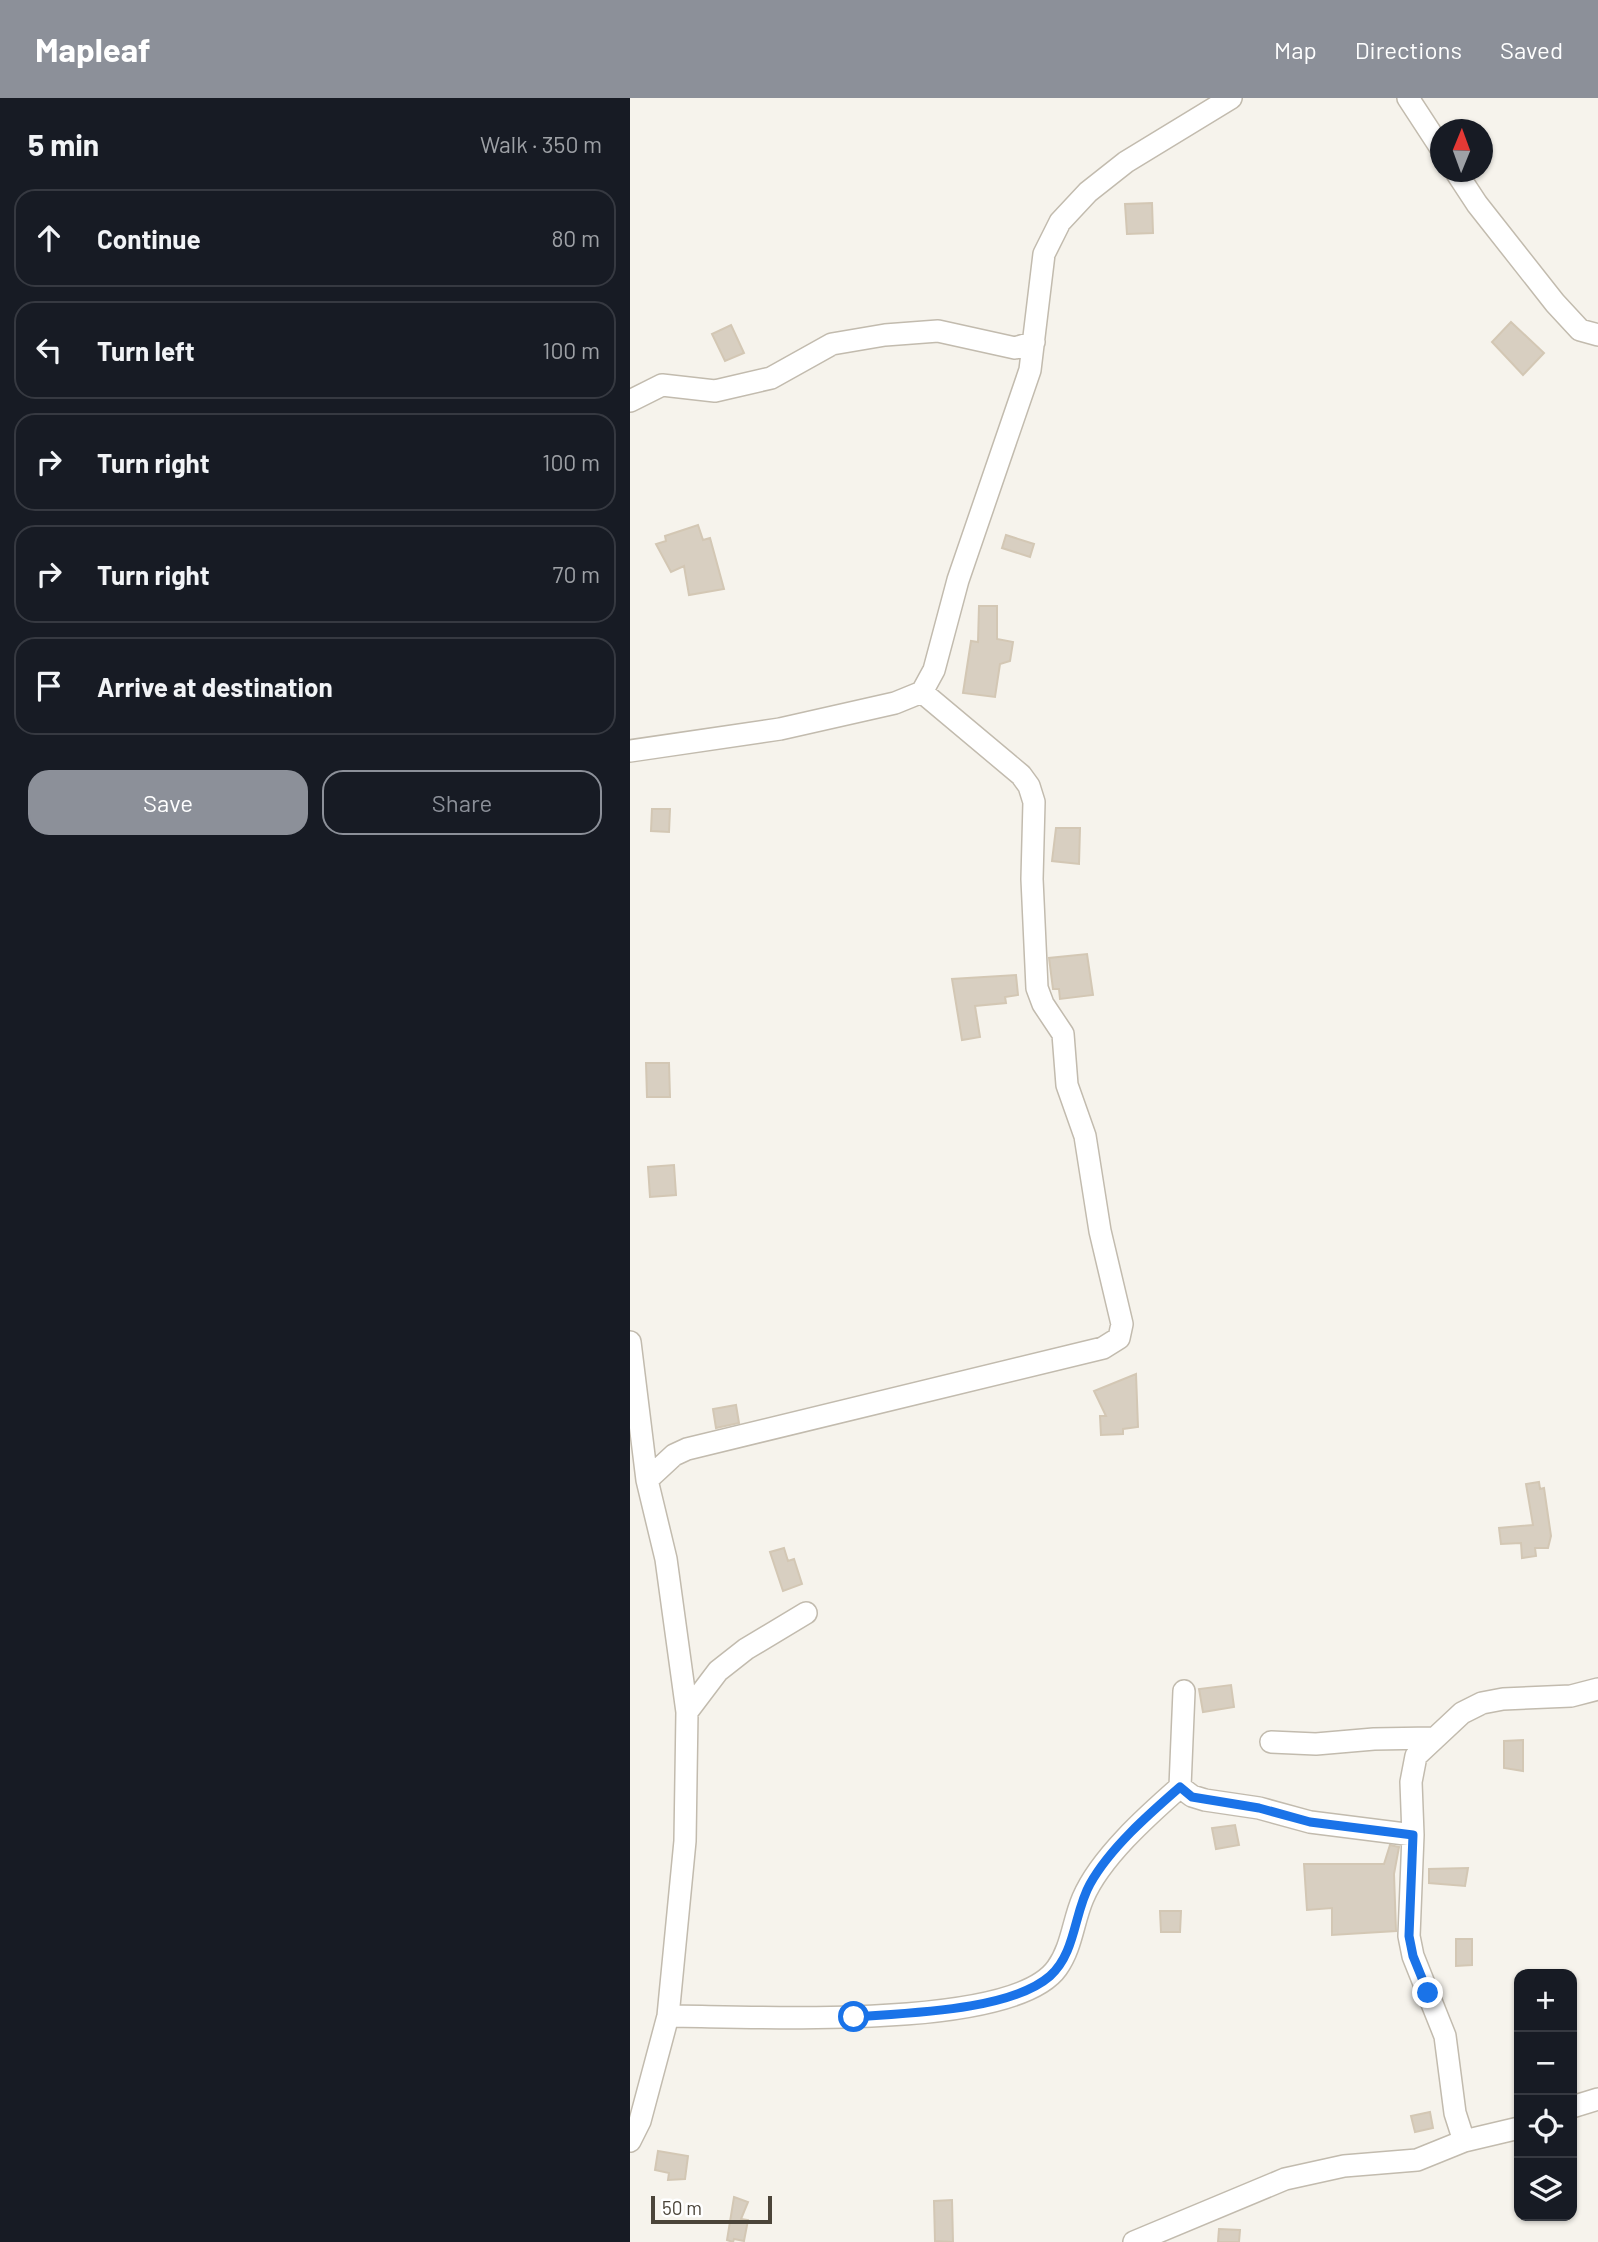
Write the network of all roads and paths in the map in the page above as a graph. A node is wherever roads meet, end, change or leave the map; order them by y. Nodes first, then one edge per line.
1 (1231, 98) edge
2 (1408, 98) edge
3 (1430, 132) edge
4 (1463, 182) edge
5 (1598, 335) edge
6 (1034, 342) junction
7 (630, 401) edge
8 (922, 692) junction
9 (630, 751) edge
10 (630, 1342) edge
11 (647, 1480) junction
12 (806, 1614) dead end
13 (1598, 1689) edge
14 (1184, 1691) dead end
15 (687, 1712) junction
16 (1433, 1738) junction
17 (1271, 1742) dead end
18 (1180, 1787) junction
19 (1413, 1835) junction
20 (668, 2016) junction
21 (1598, 2099) edge
22 (1577, 2105) edge
23 (1514, 2129) edge
24 (630, 2141) edge
25 (1464, 2141) junction
26 (1134, 2242) edge

1 - 6 street
2 - 3 street
4 - 5 street
6 - 7 street
6 - 8 street
8 - 9 street
8 - 11 street
10 - 11 street
11 - 15 street
12 - 15 street
13 - 16 street
14 - 18 street
15 - 20 street
16 - 17 street
16 - 19 street
18 - 19 street
18 - 20 street
19 - 25 street
20 - 24 street
21 - 22 street
23 - 25 street
25 - 26 street

